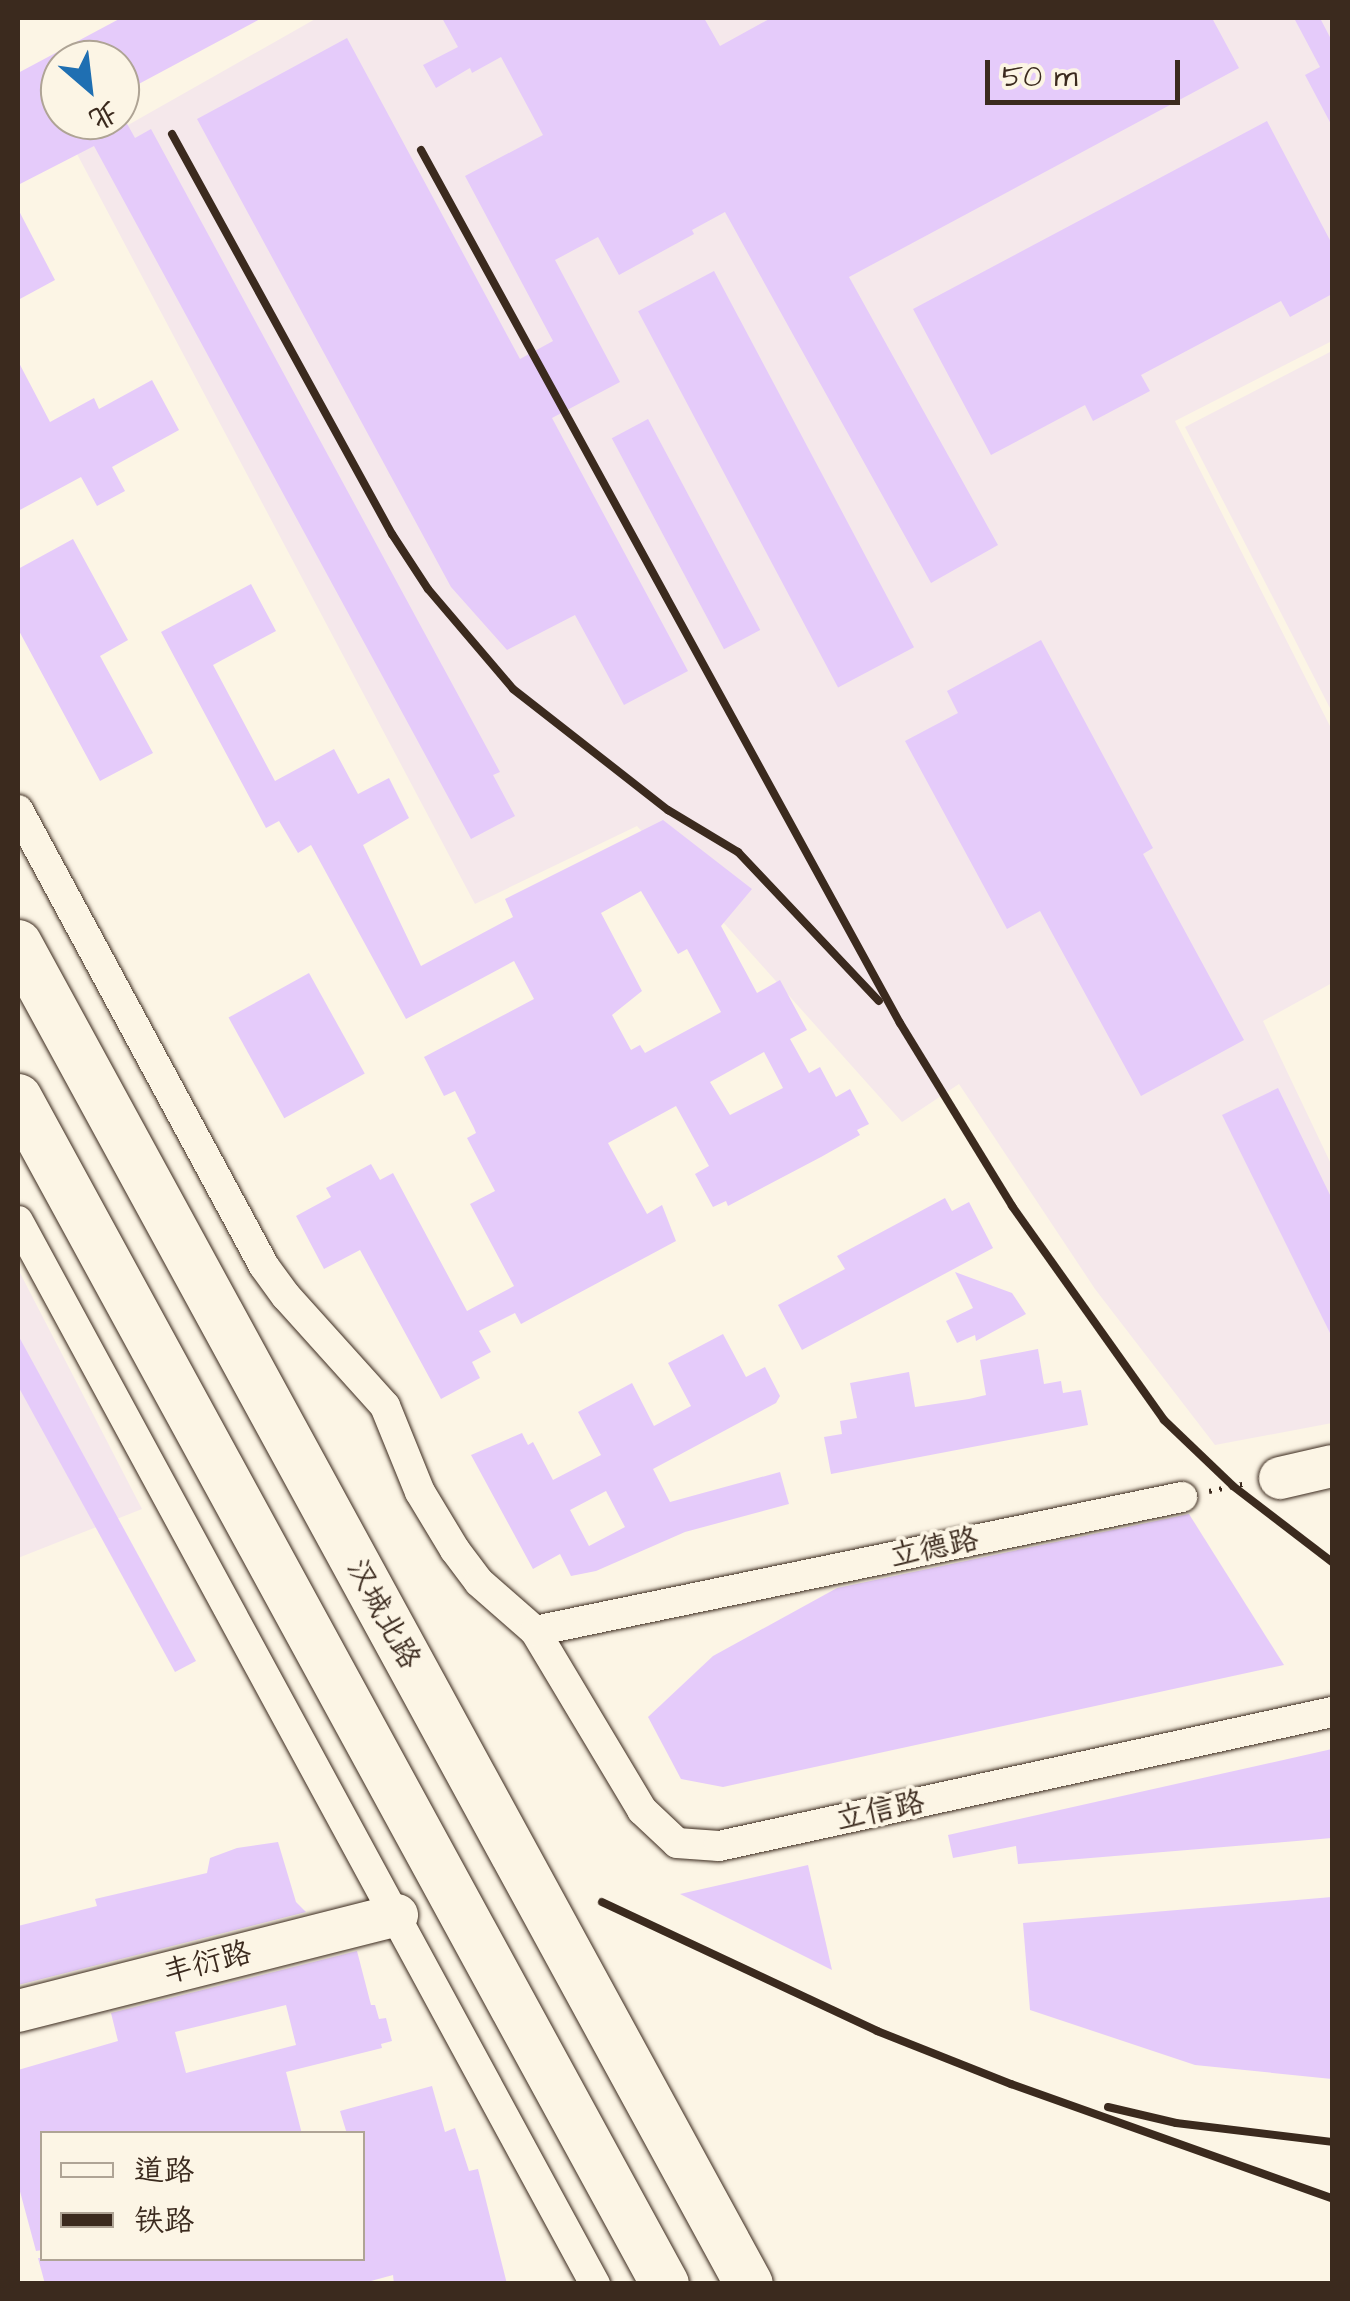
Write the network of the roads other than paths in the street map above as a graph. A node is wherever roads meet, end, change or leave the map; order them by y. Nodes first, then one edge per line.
1 (18, 810) edge
2 (18, 944) edge
3 (18, 1098) edge
4 (18, 1221) edge
5 (1332, 1466) edge
6 (1280, 1478) road end
7 (1182, 1497) road end
8 (535, 1631) junction
9 (1332, 1712) edge
10 (397, 1915) junction
11 (18, 2011) edge
12 (595, 2284) edge
13 (664, 2284) edge
14 (749, 2284) edge

1 - 8 street, 立信路
2 - 14 main road, 汉城北路
3 - 13 main road
4 - 10 street
5 - 6 street
7 - 8 street, 立德路
8 - 9 street, 立信路
10 - 11 street, 丰衍路
10 - 12 street

